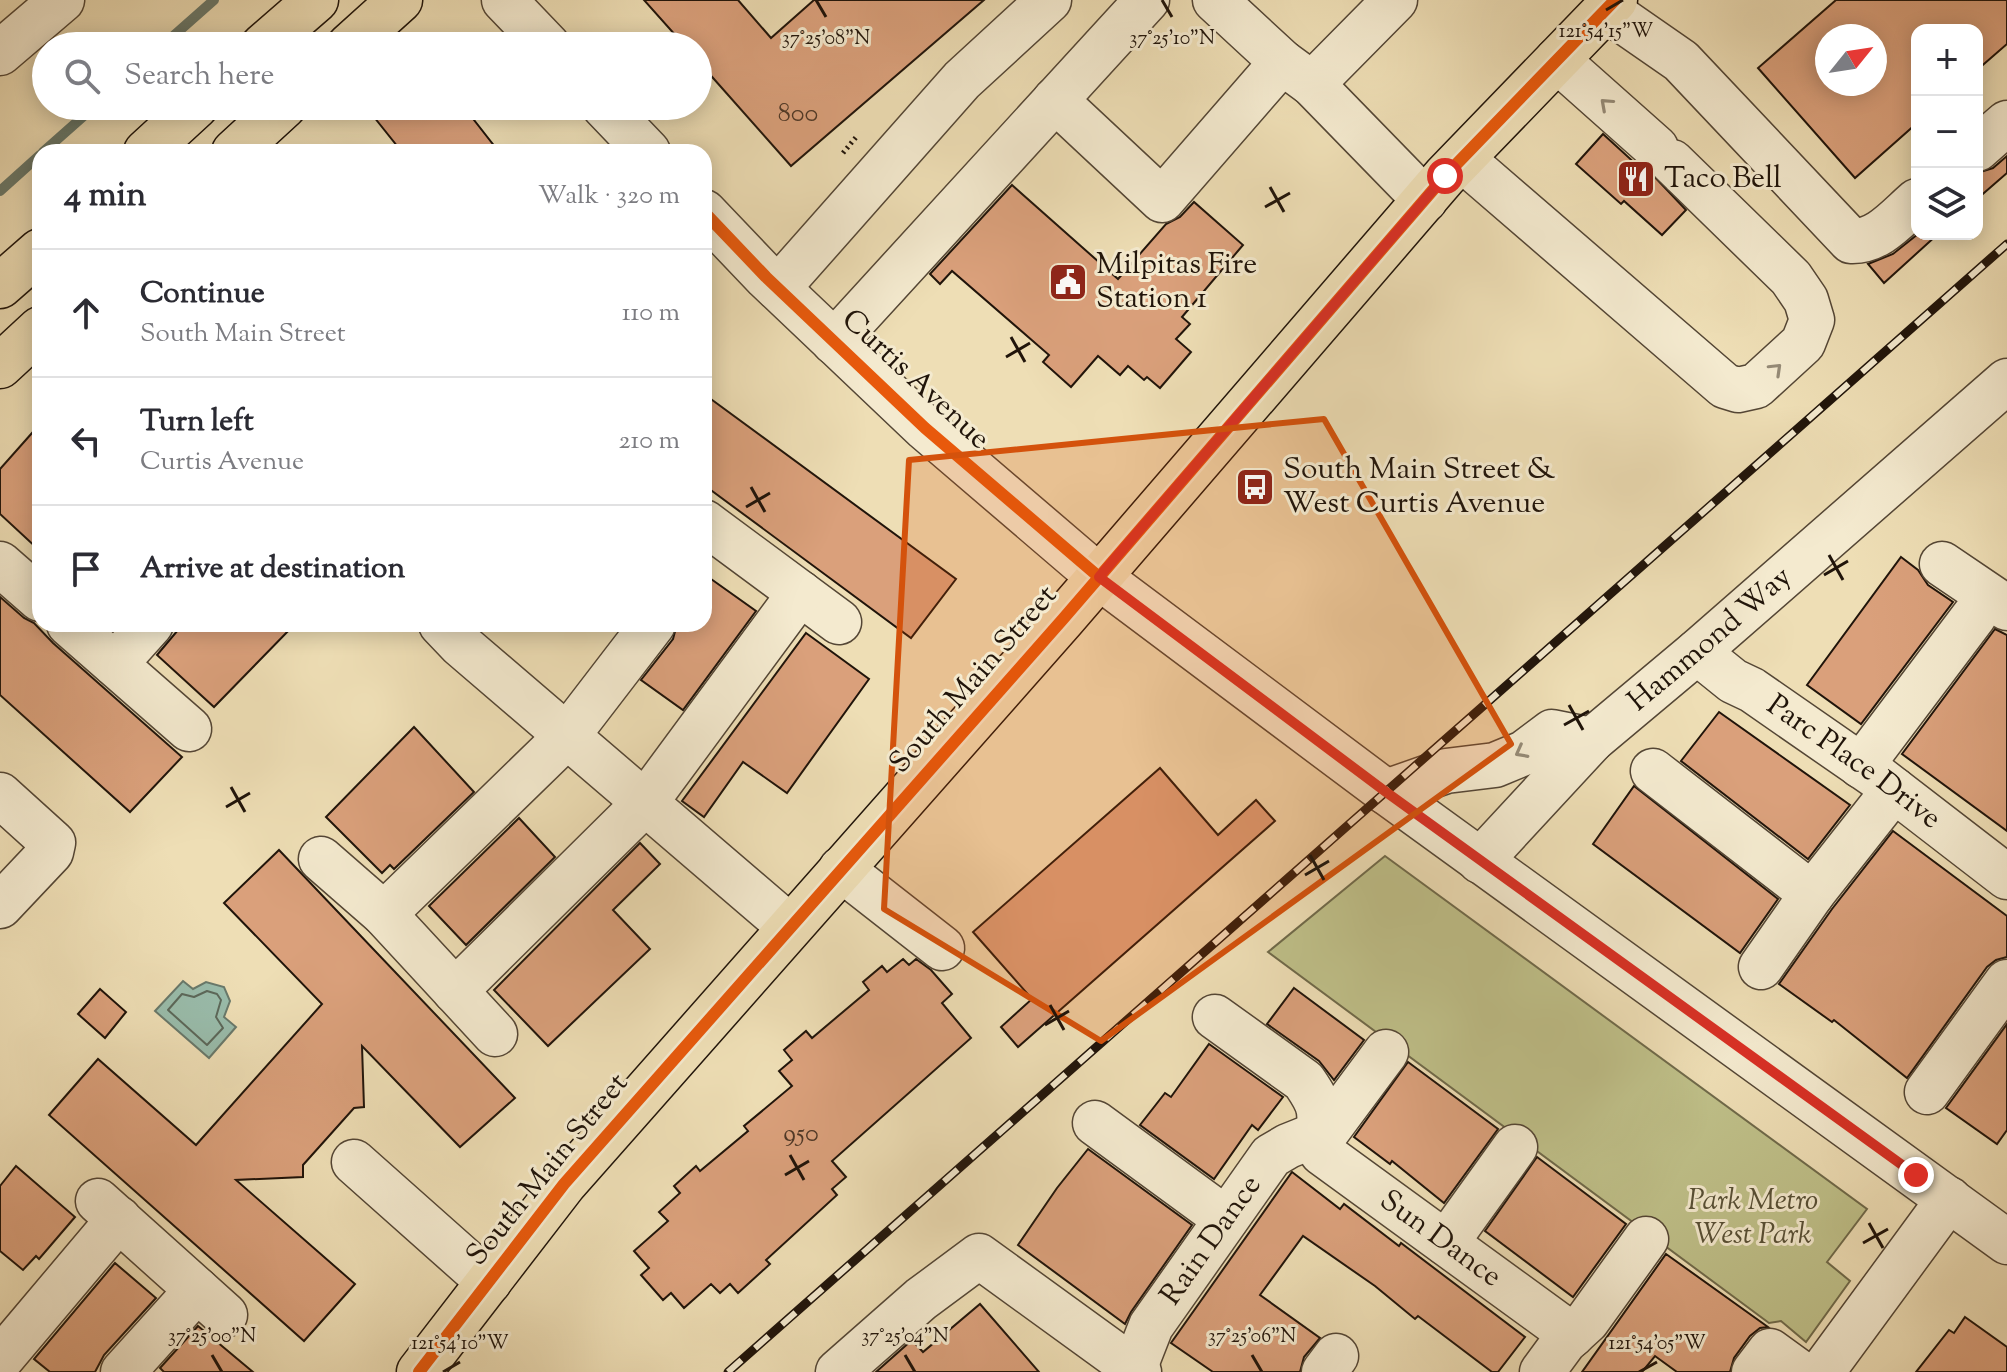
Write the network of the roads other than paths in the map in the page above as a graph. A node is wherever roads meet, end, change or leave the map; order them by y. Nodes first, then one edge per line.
1 (62, 0) edge
2 (316, 0) edge
3 (400, 0) edge
4 (504, 0) edge
5 (1049, 0) edge
6 (1147, 0) edge
7 (1215, 0) edge
8 (1395, 0) edge
9 (1610, 5) edge
10 (279, 32) edge
11 (365, 32) edge
12 (535, 32) edge
13 (0, 53) edge
14 (1557, 60) junction
15 (1297, 73) junction
16 (1055, 100) junction
17 (181, 120) edge
18 (269, 120) edge
19 (617, 120) edge
20 (2007, 123) edge
21 (155, 144) edge
22 (243, 144) edge
23 (640, 144) edge
24 (1983, 144) edge
25 (1462, 159) junction
26 (1425, 200) junction
27 (1911, 206) edge
28 (712, 220) edge
29 (32, 258) edge
30 (0, 286) edge
31 (778, 288) junction
32 (32, 336) edge
33 (834, 342) junction
34 (0, 366) edge
35 (2007, 381) edge
36 (712, 539) edge
37 (0, 564) edge
38 (1942, 564) dead end
39 (1099, 577) junction
40 (32, 587) edge
41 (800, 593) junction
42 (1991, 612) edge
43 (839, 622) dead end
44 (78, 632) edge
45 (144, 632) edge
46 (449, 632) edge
47 (647, 632) edge
48 (1697, 652) junction
49 (115, 664) junction
50 (189, 729) dead end
51 (567, 736) junction
52 (1592, 740) junction
53 (1653, 771) dead end
54 (1877, 778) junction
55 (1386, 792) junction
56 (0, 795) edge
57 (645, 803) junction
58 (321, 859) dead end
59 (1480, 861) junction
60 (841, 869) junction
61 (2007, 877) edge
62 (1812, 894) junction
63 (0, 906) edge
64 (384, 914) junction
65 (790, 927) junction
66 (942, 948) dead end
67 (1761, 967) dead end
68 (2007, 982) edge
69 (455, 991) junction
70 (1215, 1017) dead end
71 (495, 1034) dead end
72 (1386, 1052) dead end
73 (1927, 1092) dead end
74 (1095, 1123) dead end
75 (1317, 1136) junction
76 (1515, 1147) dead end
77 (354, 1162) dead end
78 (1949, 1199) junction
79 (1226, 1219) junction
80 (1646, 1239) dead end
81 (2007, 1242) edge
82 (1446, 1243) junction
83 (489, 1282) junction
84 (1572, 1335) junction
85 (0, 1361) edge
86 (841, 1371) edge
87 (1136, 1371) edge
88 (12, 1372) edge
89 (123, 1372) edge
90 (419, 1372) edge
91 (1542, 1372) edge
92 (1754, 1372) edge
93 (1799, 1372) edge
94 (1822, 1372) edge

1 - 13 street
2 - 10 main road
3 - 11 main road
4 - 12 street
5 - 31 street
6 - 16 street
7 - 15 street
8 - 15 street
9 - 14 main road, South Main Street
9 - 27 street
14 - 25 main road, South Main Street
25 -> 14 street
15 - 16 street
15 - 26 street
16 - 33 street
17 - 21 main road
18 - 22 main road
19 - 23 street
20 - 24 street
25 - 26 main road, South Main Street
26 - 39 main road, South Main Street
28 - 31 street, Curtis Avenue
29 - 30 main road
31 - 33 street, Curtis Avenue
32 - 34 main road
33 - 39 street, Curtis Avenue
35 - 48 street, Hammond Way
36 - 41 street
37 - 40 street
38 - 42 street
39 - 55 street, Curtis Avenue
39 - 60 main road, South Main Street
41 - 43 street
41 - 57 street
42 - 54 street
44 - 49 street
45 - 49 street
46 - 51 street
47 - 51 street
48 - 52 street, Hammond Way
48 - 54 street, Parc Place Drive
49 - 50 street
51 - 57 street
51 - 64 street
52 -> 55 street
52 - 59 street, Hammond Way
53 - 62 street
54 - 61 street, Parc Place Drive
54 - 62 street
55 - 59 street, Curtis Avenue
56 - 63 street
57 - 65 street
57 - 69 street
58 - 64 street
59 - 78 street, Curtis Avenue
60 - 65 main road, South Main Street
60 - 66 street
62 - 67 street
64 - 69 street
65 - 83 main road, South Main Street
68 - 73 street
69 - 71 street
70 - 75 street
72 - 75 street
74 - 79 street
75 - 79 street, Rain Dance
75 - 82 street, Sun Dance
76 - 82 street
77 - 83 street
78 - 81 street, Curtis Avenue
78 - 94 street
79 - 87 street, Rain Dance
80 - 84 street
82 - 84 street, Sun Dance
83 - 90 main road, South Main Street
84 - 91 street
85 - 88 street
85 - 89 street
86 - 87 street
92 - 93 street

